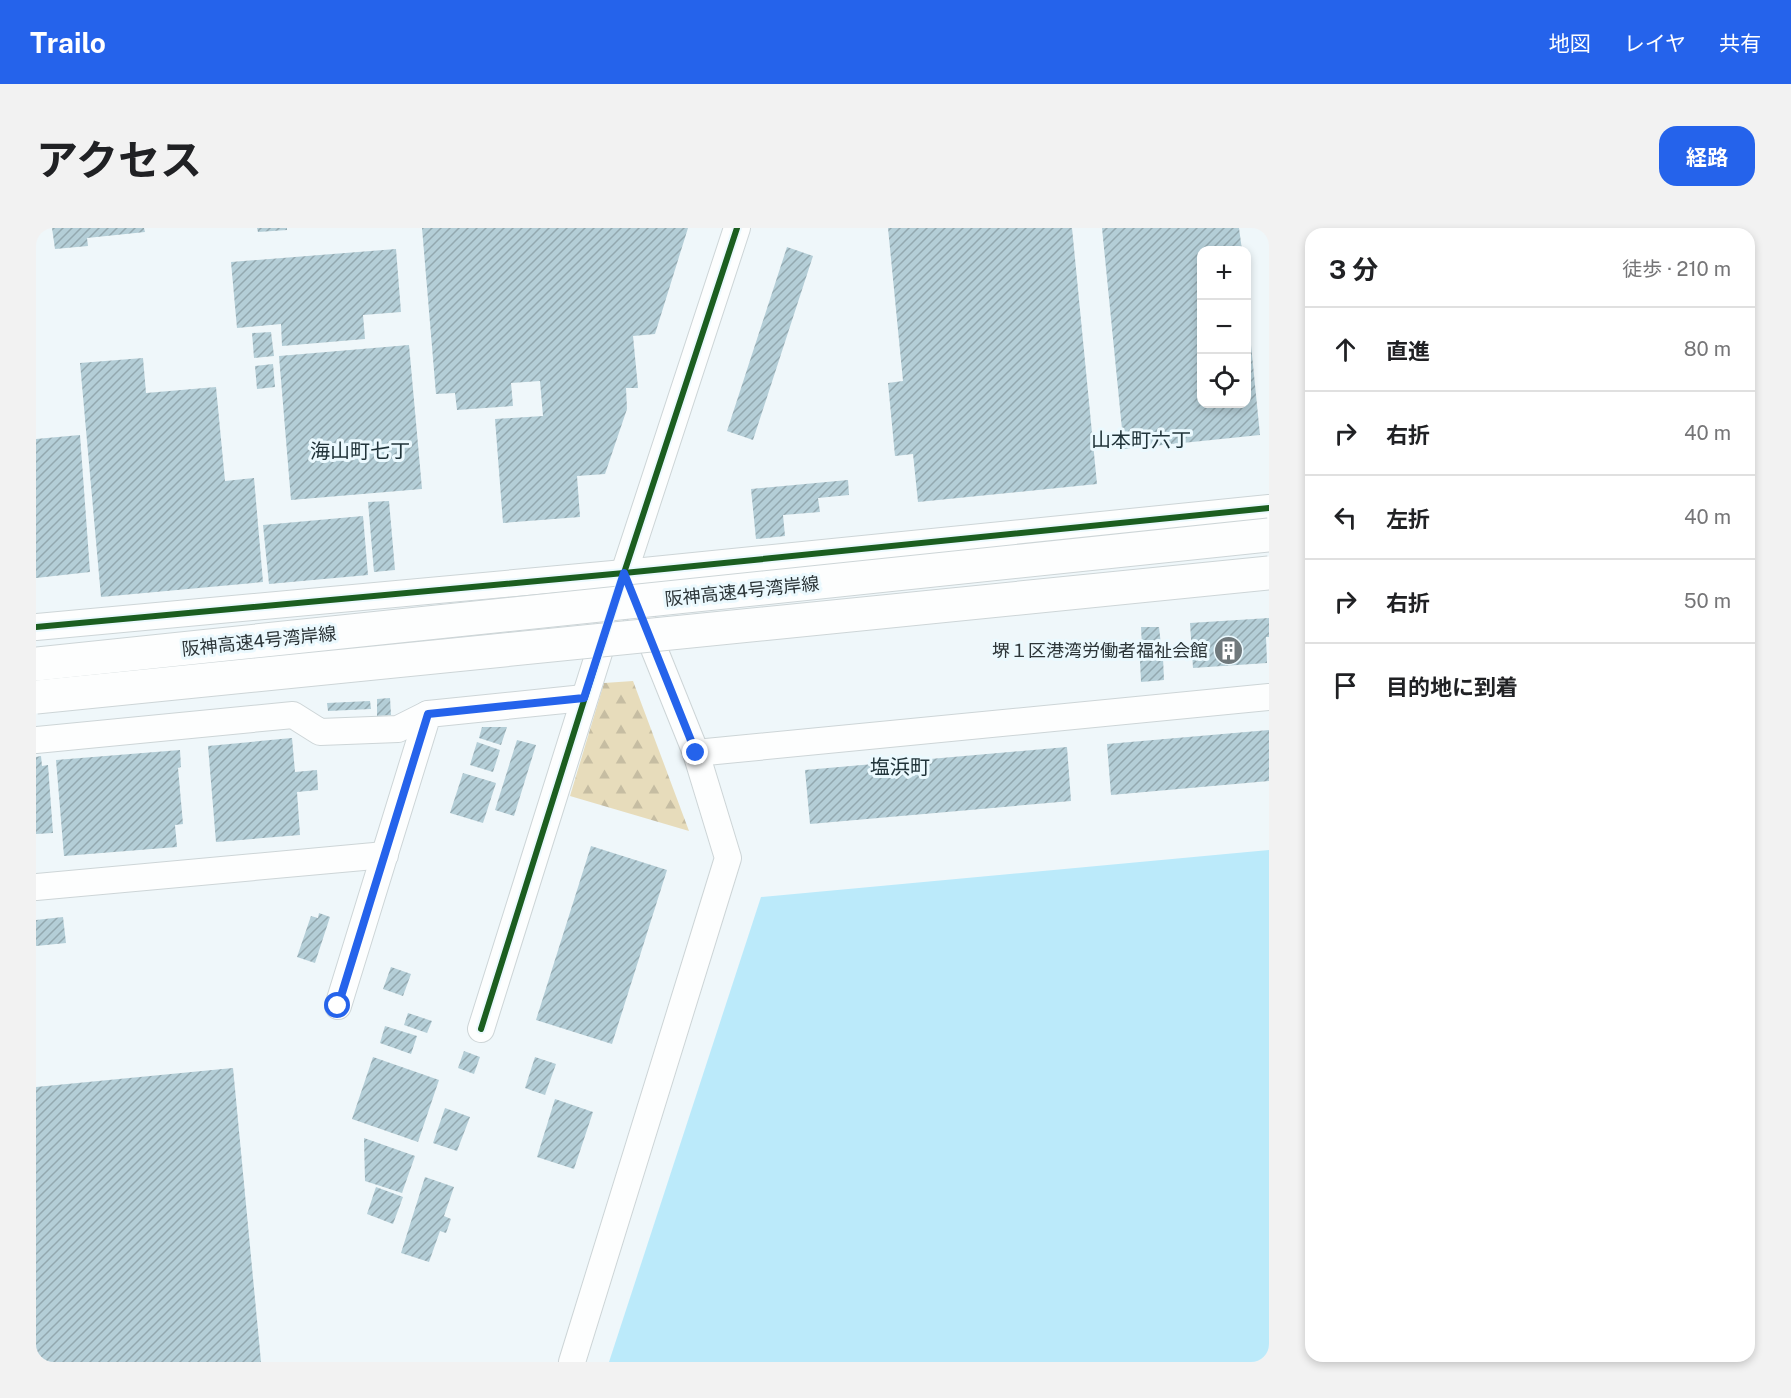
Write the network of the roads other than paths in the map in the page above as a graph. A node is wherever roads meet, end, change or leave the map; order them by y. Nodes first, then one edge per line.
1 (737, 228) edge
2 (1269, 508) edge
3 (1269, 535) edge
4 (624, 573) junction
5 (1269, 573) edge
6 (36, 627) edge
7 (36, 664) edge
8 (36, 696) edge
9 (1269, 697) edge
10 (584, 698) junction
11 (428, 714) junction
12 (36, 740) edge
13 (696, 753) junction
14 (385, 855) junction
15 (36, 887) edge
16 (338, 1006) dead end
17 (481, 1029) dead end
18 (572, 1362) edge

1 - 4 street
2 - 4 street
3 - 7 highway, 阪神高速4号湾岸線, bridge
4 - 6 street
4 - 10 street
4 - 13 street
5 - 8 highway, 阪神高速4号湾岸線, bridge
9 - 13 street
10 - 11 street
10 - 17 street
11 - 12 street
11 - 14 street
13 - 18 street
14 - 15 street
14 - 16 street

